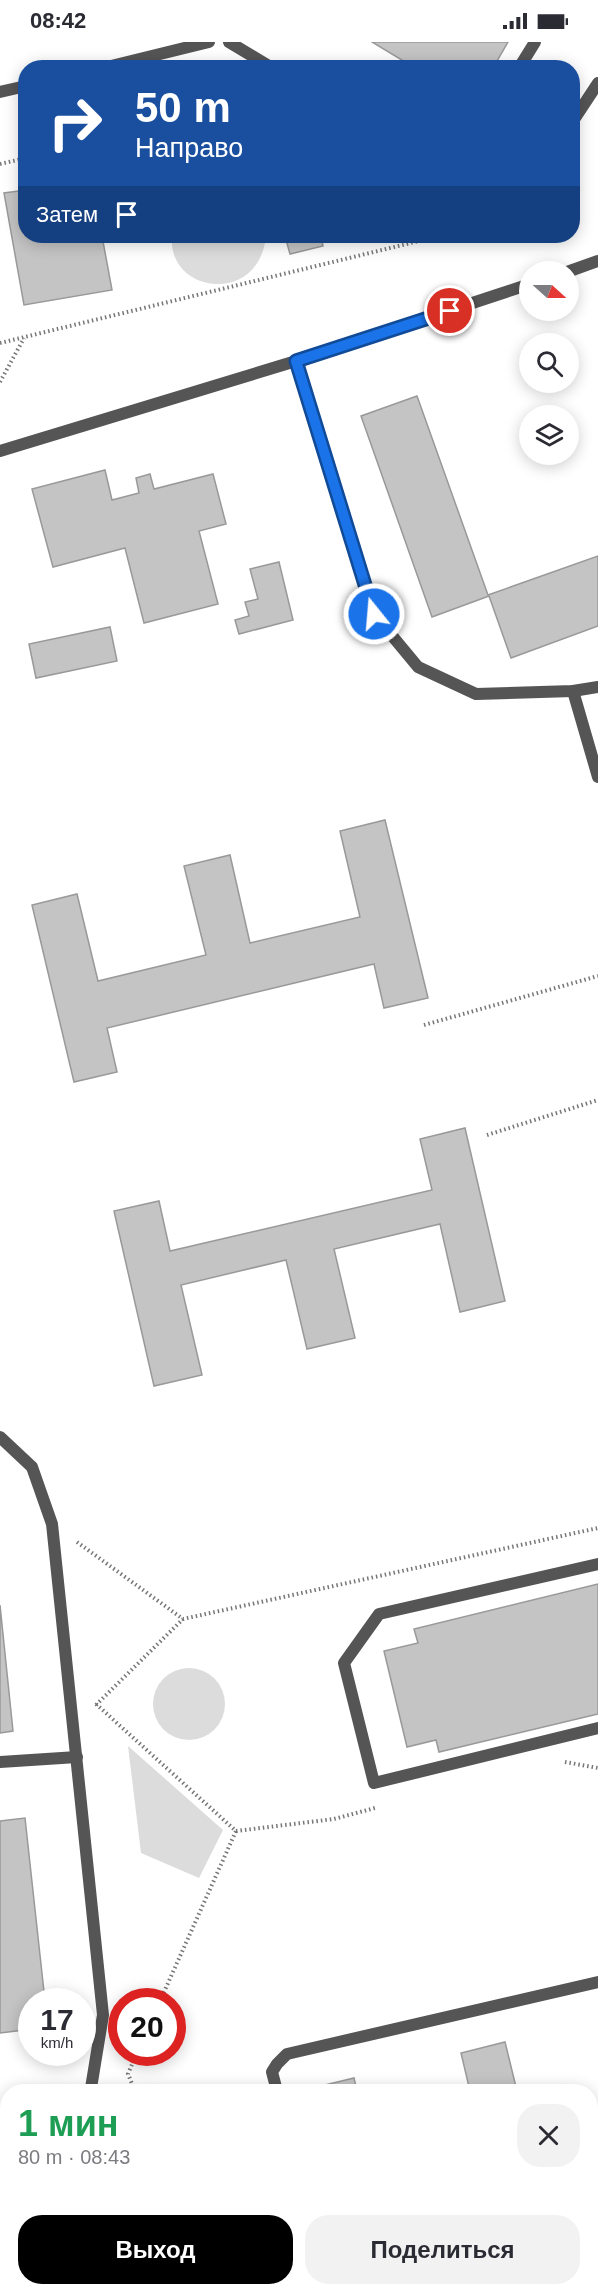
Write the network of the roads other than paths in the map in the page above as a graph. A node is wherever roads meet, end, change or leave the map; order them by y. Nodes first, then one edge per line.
1 (209, 42) edge
2 (229, 42) edge
3 (535, 42) edge
4 (136, 60) edge
5 (259, 60) edge
6 (524, 60) edge
7 (598, 83) edge
8 (18, 88) edge
9 (0, 92) edge
10 (580, 110) edge
11 (598, 261) edge
12 (579, 268) edge
13 (519, 288) edge
14 (296, 361) junction
15 (0, 451) edge
16 (598, 687) edge
17 (573, 691) junction
18 (598, 777) edge
19 (0, 1437) edge
20 (598, 1564) edge
21 (598, 1728) edge
22 (77, 1756) junction
23 (0, 1762) edge
24 (598, 1982) edge
25 (92, 2084) edge
26 (275, 2084) edge

1 - 4 lane
2 - 5 lane
3 - 6 lane
7 - 10 lane
8 - 9 lane
11 - 12 lane
13 - 14 lane
14 - 15 lane
14 - 17 lane
16 - 17 lane
17 - 18 lane
19 - 22 lane
20 - 21 lane
22 - 23 lane
22 - 25 lane
24 - 26 lane

